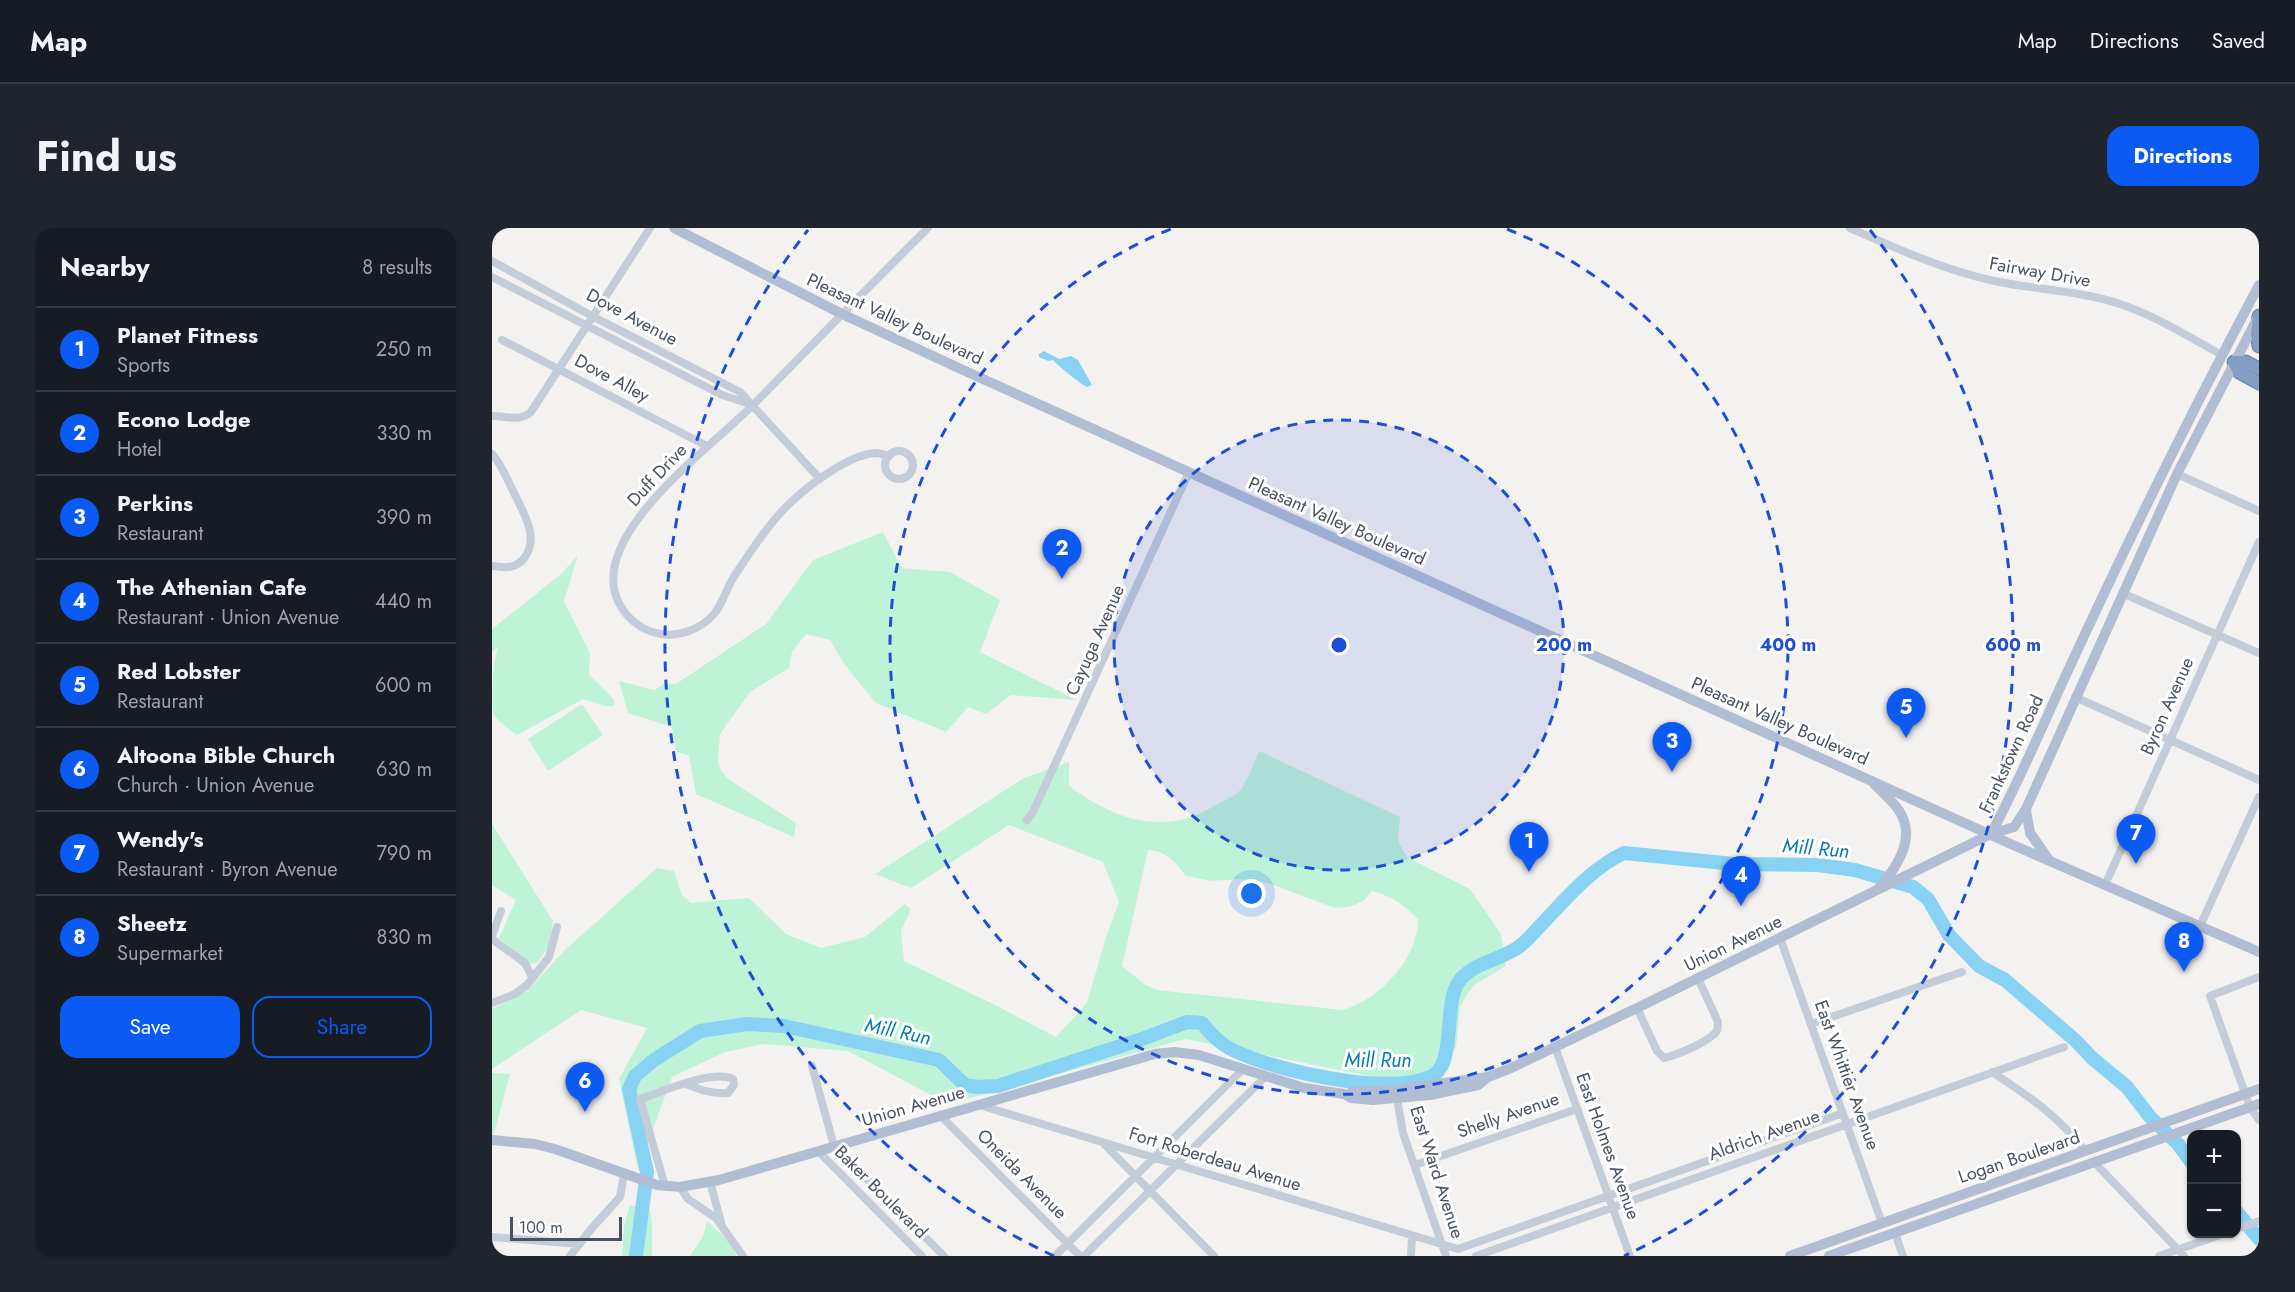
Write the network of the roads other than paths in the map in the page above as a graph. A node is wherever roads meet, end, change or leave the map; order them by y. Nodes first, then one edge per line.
1 (650, 228) edge
2 (674, 228) edge
3 (927, 228) edge
4 (1850, 228) edge
5 (492, 261) edge
6 (492, 277) edge
7 (2259, 285) edge
8 (842, 314) junction
9 (2259, 315) edge
10 (592, 316) junction
11 (586, 326) junction
12 (502, 340) dead end
13 (2259, 346) edge
14 (2222, 355) junction
15 (2234, 362) junction
16 (559, 368) junction
17 (2259, 369) edge
18 (2259, 383) edge
19 (753, 405) junction
20 (492, 416) edge
21 (707, 446) junction
22 (492, 454) edge
23 (889, 456) dead end
24 (1189, 472) junction
25 (2177, 474) junction
26 (820, 479) junction
27 (2259, 511) edge
28 (2259, 542) edge
29 (492, 566) edge
30 (2108, 588) junction
31 (2122, 593) junction
32 (2217, 635) junction
33 (2259, 653) edge
34 (2059, 690) junction
35 (2075, 697) junction
36 (2170, 740) junction
37 (1871, 780) junction
38 (2259, 780) edge
39 (2259, 797) edge
40 (2026, 809) junction
41 (1027, 820) dead end
42 (1991, 834) junction
43 (2049, 860) junction
44 (2105, 885) junction
45 (1881, 887) junction
46 (501, 911) dead end
47 (2200, 926) junction
48 (557, 927) dead end
49 (492, 937) edge
50 (1780, 938) junction
51 (2259, 952) edge
52 (1962, 972) dead end
53 (532, 977) junction
54 (2259, 977) edge
55 (1698, 978) junction
56 (492, 1003) edge
57 (1637, 1008) junction
58 (1811, 1024) junction
59 (1555, 1047) junction
60 (2064, 1047) dead end
61 (812, 1066) dead end
62 (1243, 1069) junction
63 (1992, 1072) junction
64 (1266, 1076) junction
65 (686, 1084) junction
66 (2259, 1089) edge
67 (1396, 1094) junction
68 (2246, 1094) junction
69 (979, 1105) junction
70 (2255, 1105) edge
71 (1577, 1109) junction
72 (1843, 1113) junction
73 (940, 1115) junction
74 (2259, 1120) edge
75 (1846, 1123) junction
76 (492, 1140) edge
77 (1102, 1142) junction
78 (834, 1146) junction
79 (818, 1151) junction
80 (2085, 1151) junction
81 (1154, 1157) junction
82 (2094, 1162) junction
83 (1177, 1164) junction
84 (1415, 1165) junction
85 (624, 1175) junction
86 (1135, 1176) junction
87 (710, 1182) junction
88 (665, 1186) junction
89 (680, 1187) junction
90 (1150, 1191) junction
91 (1608, 1196) junction
92 (1612, 1206) junction
93 (2259, 1221) edge
94 (1882, 1223) junction
95 (722, 1225) junction
96 (2241, 1227) edge
97 (1895, 1233) junction
98 (1413, 1236) junction
99 (492, 1237) edge
100 (2212, 1238) edge
101 (579, 1244) junction
102 (1068, 1244) junction
103 (1442, 1245) junction
104 (2181, 1252) edge
105 (570, 1256) edge
106 (743, 1256) edge
107 (922, 1256) edge
108 (944, 1256) edge
109 (1055, 1256) edge
110 (1082, 1256) edge
111 (1214, 1256) edge
112 (1411, 1256) edge
113 (1446, 1256) edge
114 (1476, 1256) edge
115 (1630, 1256) edge
116 (1790, 1256) edge
117 (1829, 1256) edge
118 (1903, 1256) edge
119 (2159, 1256) edge

1 - 10 street
2 - 8 main road, Pleasant Valley Boulevard
3 - 8 street, Duff Drive
4 - 14 street, Fairway Drive
5 - 10 street, Dove Avenue
6 - 11 street, Dove Avenue
7 - 14 main road, Frankstown Road
8 - 19 street, Duff Drive
8 - 24 main road, Pleasant Valley Boulevard
9 - 13 highway
9 - 15 main road, Frankstown Road
10 - 11 street
10 - 19 street, Dove Avenue
11 - 16 street
11 - 19 street, Dove Avenue
12 - 16 street, Dove Alley
14 - 15 main road
14 - 30 main road, Frankstown Road
15 - 17 highway
15 - 18 highway
15 - 25 main road, Frankstown Road
16 - 20 street
16 - 21 street, Dove Alley
19 - 21 street, Duff Drive
19 - 26 street, Dove Avenue
21 - 26 street, Duff Drive
22 - 29 street
23 - 26 street, Duff Drive
24 - 37 main road, Pleasant Valley Boulevard
24 - 41 street, Cayuga Avenue
25 - 27 street
25 - 31 main road, Frankstown Road
28 - 32 street, Byron Avenue
30 - 31 main road
30 - 34 main road, Frankstown Road
31 - 32 street
31 - 35 main road, Frankstown Road
32 - 33 street
32 - 36 street, Byron Avenue
34 - 35 main road
34 - 42 main road, Frankstown Road
35 - 36 street
35 - 40 main road, Frankstown Road
36 - 38 street
36 - 44 street, Byron Avenue
37 - 42 main road, Pleasant Valley Boulevard
37 - 45 main road
39 - 47 street
40 - 42 main road, Frankstown Road
40 - 43 main road
42 - 43 main road, Pleasant Valley Boulevard
42 - 45 main road, Union Avenue
43 - 44 main road, Pleasant Valley Boulevard
44 - 47 main road, Pleasant Valley Boulevard
45 - 50 main road, Union Avenue
46 - 49 street
47 - 51 main road, Pleasant Valley Boulevard
48 - 53 street
49 - 53 street
50 - 55 main road, Union Avenue
50 - 58 street, East Whittier Avenue
52 - 58 street
53 - 56 street
54 - 68 street
55 - 57 main road, Union Avenue
55 - 57 street
57 - 59 main road, Union Avenue
58 - 72 street, East Whittier Avenue
59 - 67 main road, Union Avenue
59 - 71 street, East Holmes Avenue
60 - 63 street, Aldrich Avenue
61 - 78 street
62 - 64 main road, Union Avenue
62 - 69 main road, Union Avenue
62 - 81 street
63 - 75 street, Aldrich Avenue
63 - 80 street
64 - 67 main road, Union Avenue
64 - 83 street
65 - 65 street
65 - 88 street
66 - 68 main road, Logan Boulevard
67 - 84 street, East Ward Avenue
68 - 70 street
68 - 80 main road, Logan Boulevard
69 - 73 main road, Union Avenue
69 - 77 street, Fort Roberdeau Avenue
70 - 74 street
70 - 82 main road, Logan Boulevard
71 - 84 street, Shelly Avenue
71 - 91 street, East Holmes Avenue
72 - 75 street, East Whittier Avenue
72 - 91 street, Aldrich Avenue
73 - 78 main road, Union Avenue
73 - 102 street, Oneida Avenue
75 - 92 street, Aldrich Avenue
75 - 94 street, East Whittier Avenue
76 - 85 main road, Union Avenue
77 - 81 street, Fort Roberdeau Avenue
77 - 86 street
78 - 79 main road, Union Avenue
78 - 108 street, Baker Boulevard
79 - 87 main road, Union Avenue
79 - 107 street, Baker Boulevard
80 - 94 main road, Logan Boulevard
81 - 83 street, Fort Roberdeau Avenue
81 - 86 street
82 - 97 main road, Logan Boulevard
82 - 104 street
83 - 90 street
83 - 98 street, Fort Roberdeau Avenue
84 - 103 street, East Ward Avenue
85 - 88 main road, Union Avenue
85 - 101 street
86 - 90 street
86 - 102 street
87 - 89 main road, Union Avenue
87 - 95 street
88 - 89 main road, Union Avenue
89 - 95 street
90 - 110 street
90 - 111 street
91 - 92 street, East Holmes Avenue
91 - 103 street, Aldrich Avenue
92 - 114 street, Aldrich Avenue
92 - 115 street, East Holmes Avenue
93 - 96 street
94 - 116 main road, Logan Boulevard
95 - 106 street
97 - 117 main road, Logan Boulevard
97 - 118 street
98 - 103 street, Fort Roberdeau Avenue
98 - 112 street
99 - 101 street
100 - 104 street
101 - 105 street
102 - 109 street
102 - 110 street, Oneida Avenue
103 - 113 street, East Ward Avenue
104 - 119 street

